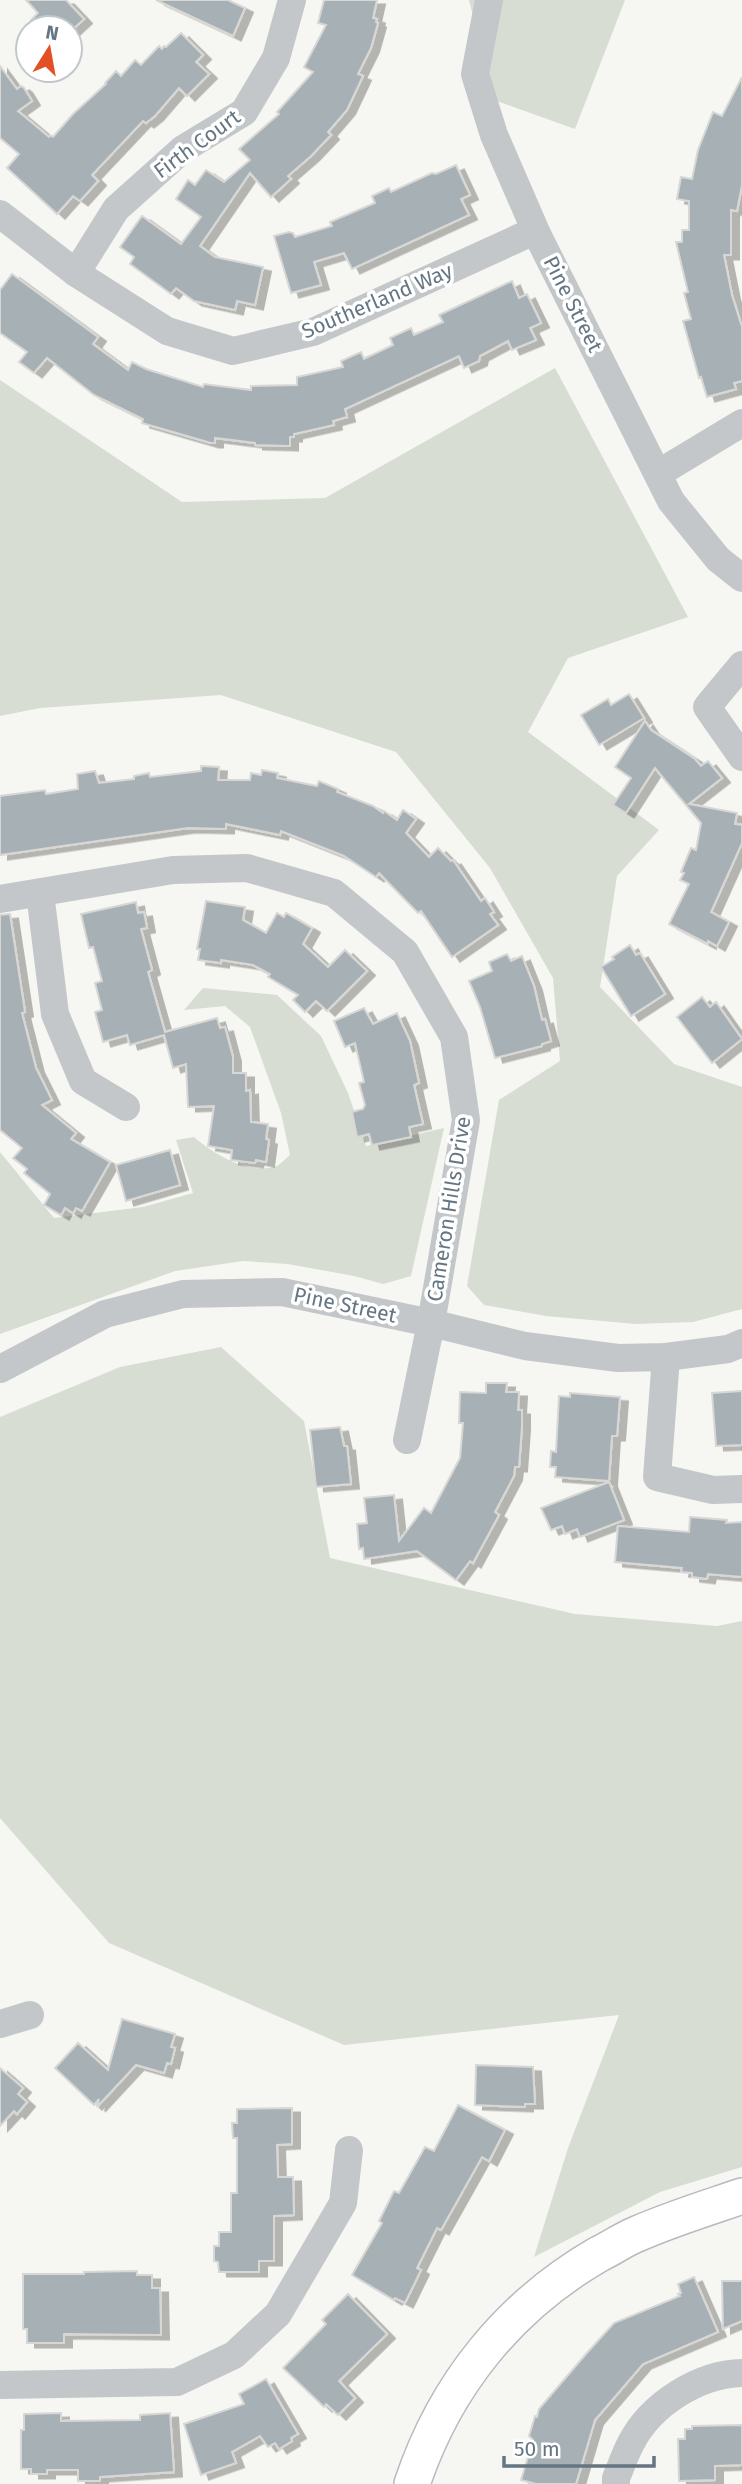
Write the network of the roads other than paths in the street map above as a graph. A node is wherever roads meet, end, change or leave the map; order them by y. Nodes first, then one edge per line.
1 (292, 0) edge
2 (489, 0) edge
3 (0, 214) edge
4 (537, 234) junction
5 (76, 273) junction
6 (742, 422) edge
7 (659, 473) junction
8 (742, 578) edge
9 (742, 665) edge
10 (742, 757) edge
11 (40, 893) junction
12 (0, 899) edge
13 (126, 1107) dead end
14 (431, 1323) junction
15 (742, 1343) edge
16 (666, 1357) junction
17 (0, 1369) edge
18 (407, 1440) dead end
19 (742, 1489) edge
20 (30, 2015) dead end
21 (0, 2024) edge
22 (349, 2150) dead end
23 (742, 2196) edge
24 (742, 2373) edge
25 (0, 2385) edge
26 (412, 2484) edge
27 (616, 2484) edge

1 - 5 street, Firth Court
2 - 4 street, Pine Street
3 - 5 street, Southerland Way
4 - 5 street, Southerland Way
4 - 7 street, Pine Street
6 - 7 street
7 - 8 street, Pine Street
9 - 10 street
11 - 12 street, Cameron Hills Drive
11 - 13 street
11 - 14 street, Cameron Hills Drive
14 - 16 street, Pine Street
14 - 17 street, Pine Street
14 - 18 street, Cameron Hills Drive
15 - 16 street, Pine Street
16 - 19 street
20 - 21 street
22 - 25 street
23 - 26 main road
24 - 27 street

